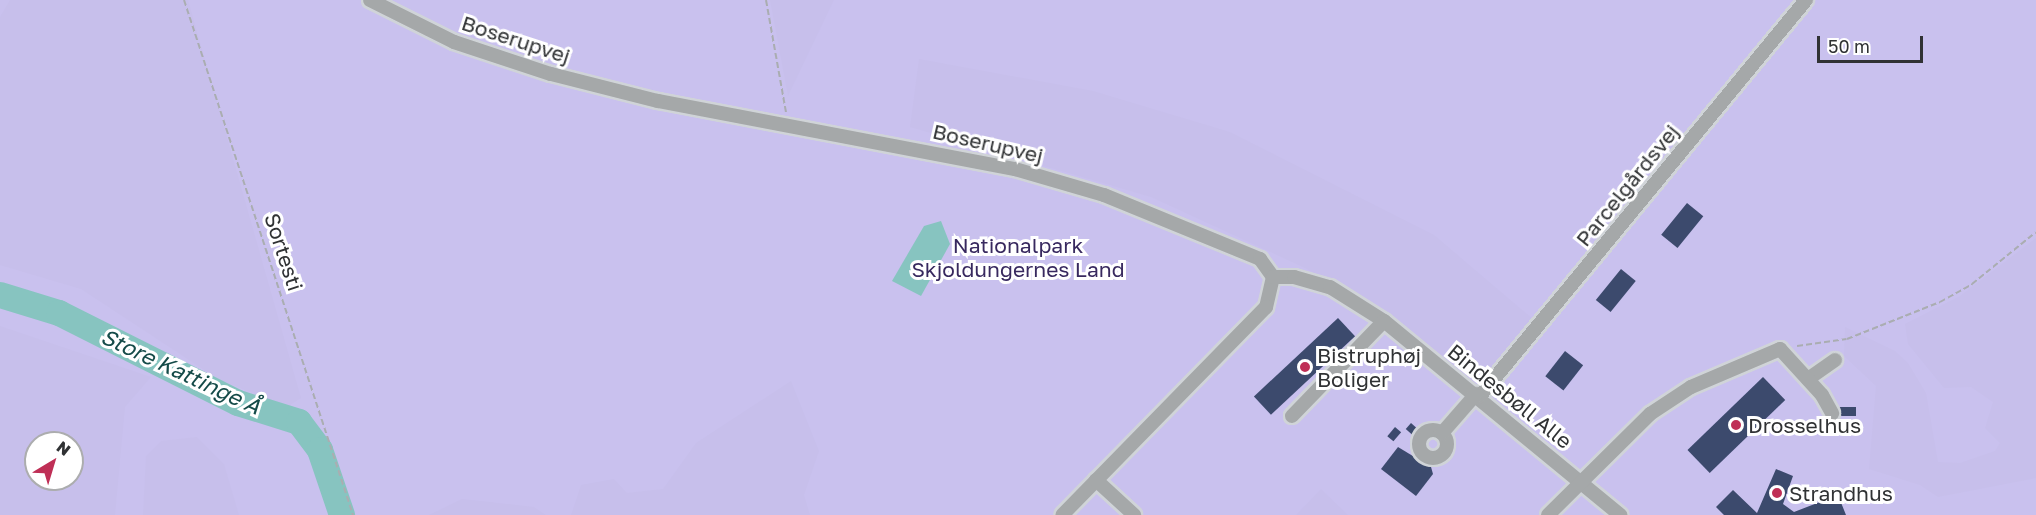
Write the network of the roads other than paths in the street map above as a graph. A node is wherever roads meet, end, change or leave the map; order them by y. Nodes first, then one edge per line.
1 (369, 0) edge
2 (1806, 0) edge
3 (1273, 277) junction
4 (1384, 321) junction
5 (1835, 360) dead end
6 (1808, 379) junction
7 (1478, 395) junction
8 (1833, 413) dead end
9 (1292, 416) dead end
10 (1442, 433) dead end
11 (1096, 480) junction
12 (1581, 482) junction
13 (1062, 515) edge
14 (1134, 515) edge
15 (1548, 515) edge
16 (1620, 515) edge

1 - 3 street, Boserupvej
2 - 7 street, Parcelgårdsvej
3 - 4 street, Bindesbøll Alle
3 - 11 street
4 - 7 street, Bindesbøll Alle
4 - 9 street
5 - 6 street
6 - 8 street
6 - 12 street
7 - 10 street, Parcelgårdsvej
7 - 12 street, Bindesbøll Alle
11 - 13 street
11 - 14 street
12 - 15 street
12 - 16 street, Bindesbøll Alle

